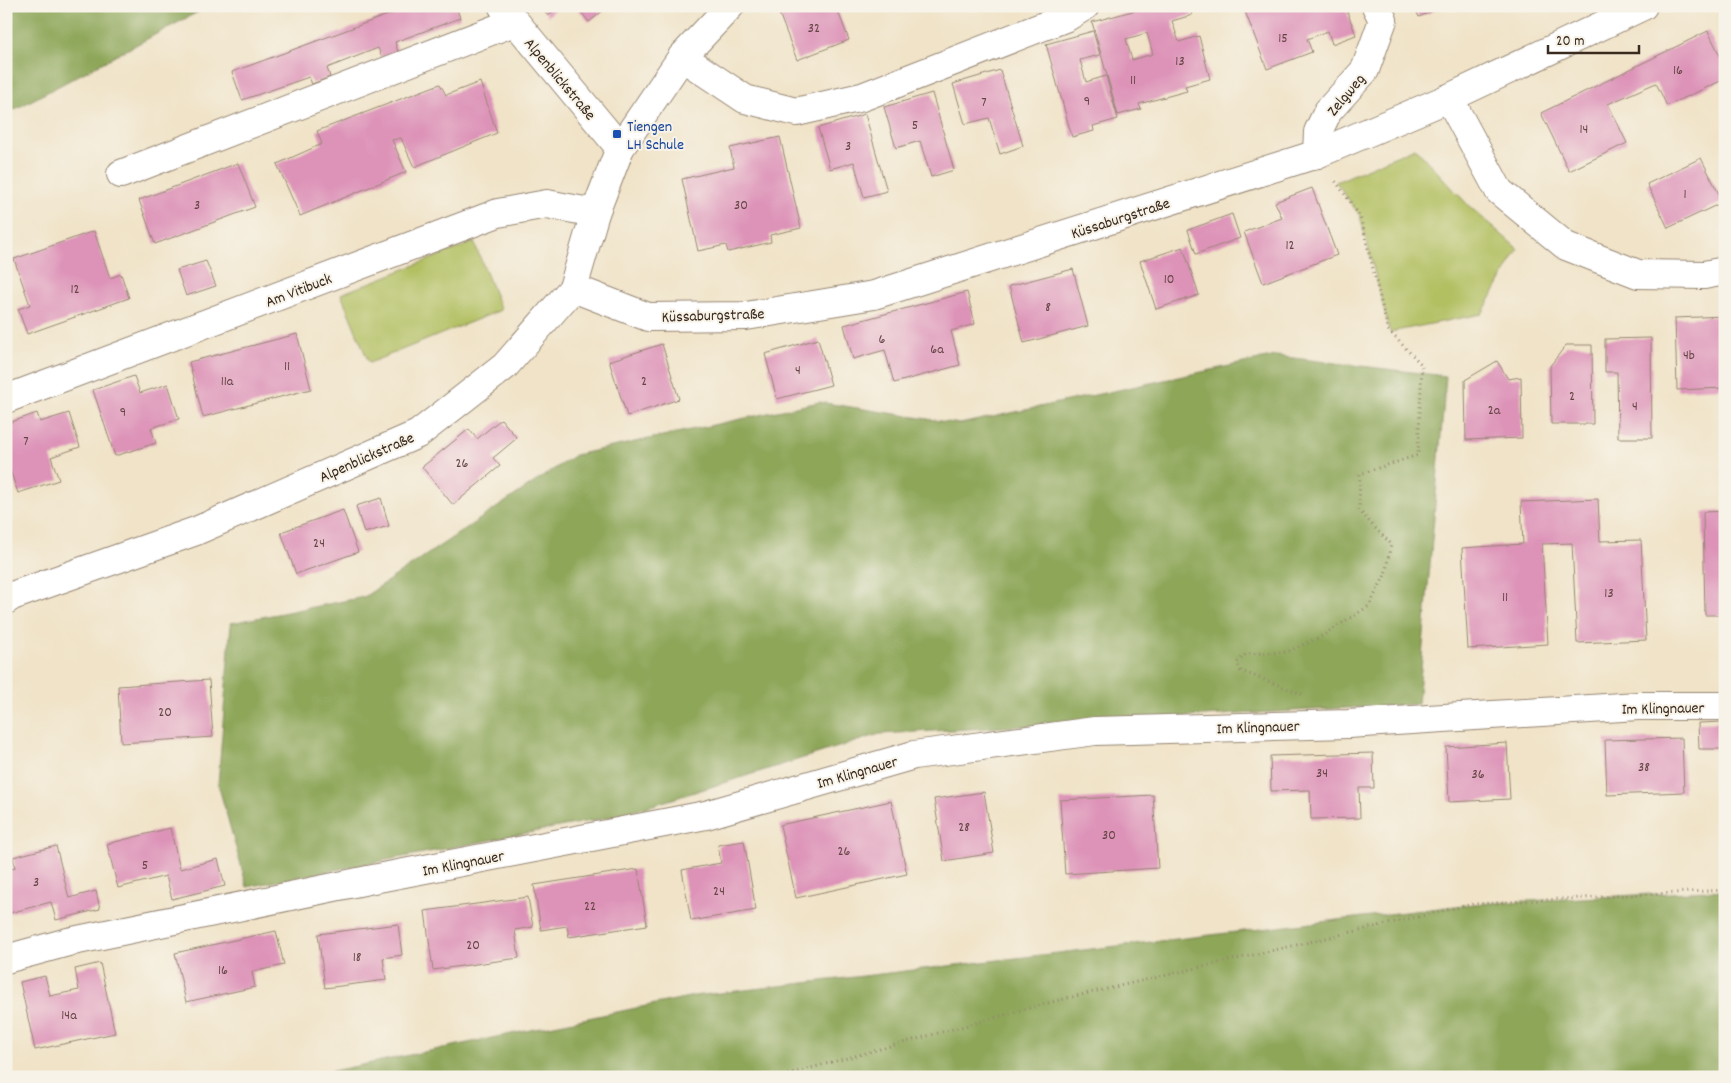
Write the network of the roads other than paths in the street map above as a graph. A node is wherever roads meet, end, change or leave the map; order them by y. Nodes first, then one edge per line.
1 (730, 6) edge
2 (1085, 6) edge
3 (1376, 6) edge
4 (1644, 6) edge
5 (508, 14) edge
6 (682, 57) junction
7 (1448, 98) junction
8 (620, 148) junction
9 (1317, 154) junction
10 (121, 174) dead end
11 (594, 213) junction
12 (1725, 271) edge
13 (574, 288) junction
14 (6, 399) edge
15 (6, 600) edge
16 (1725, 706) edge
17 (6, 959) edge

1 - 6 street, Alpenblickstraße
2 - 6 street
3 - 9 street, Zelgweg
4 - 7 street, Küssaburgstraße
5 - 8 street, Alpenblickstraße
5 - 10 street
6 - 8 street, Alpenblickstraße
7 - 9 street, Küssaburgstraße
7 - 12 street
8 - 11 street, Alpenblickstraße
9 - 13 street, Küssaburgstraße
11 - 13 street, Alpenblickstraße
11 - 14 street, Am Vitibuck
13 - 15 street, Alpenblickstraße
16 - 17 street, Im Klingnauer

